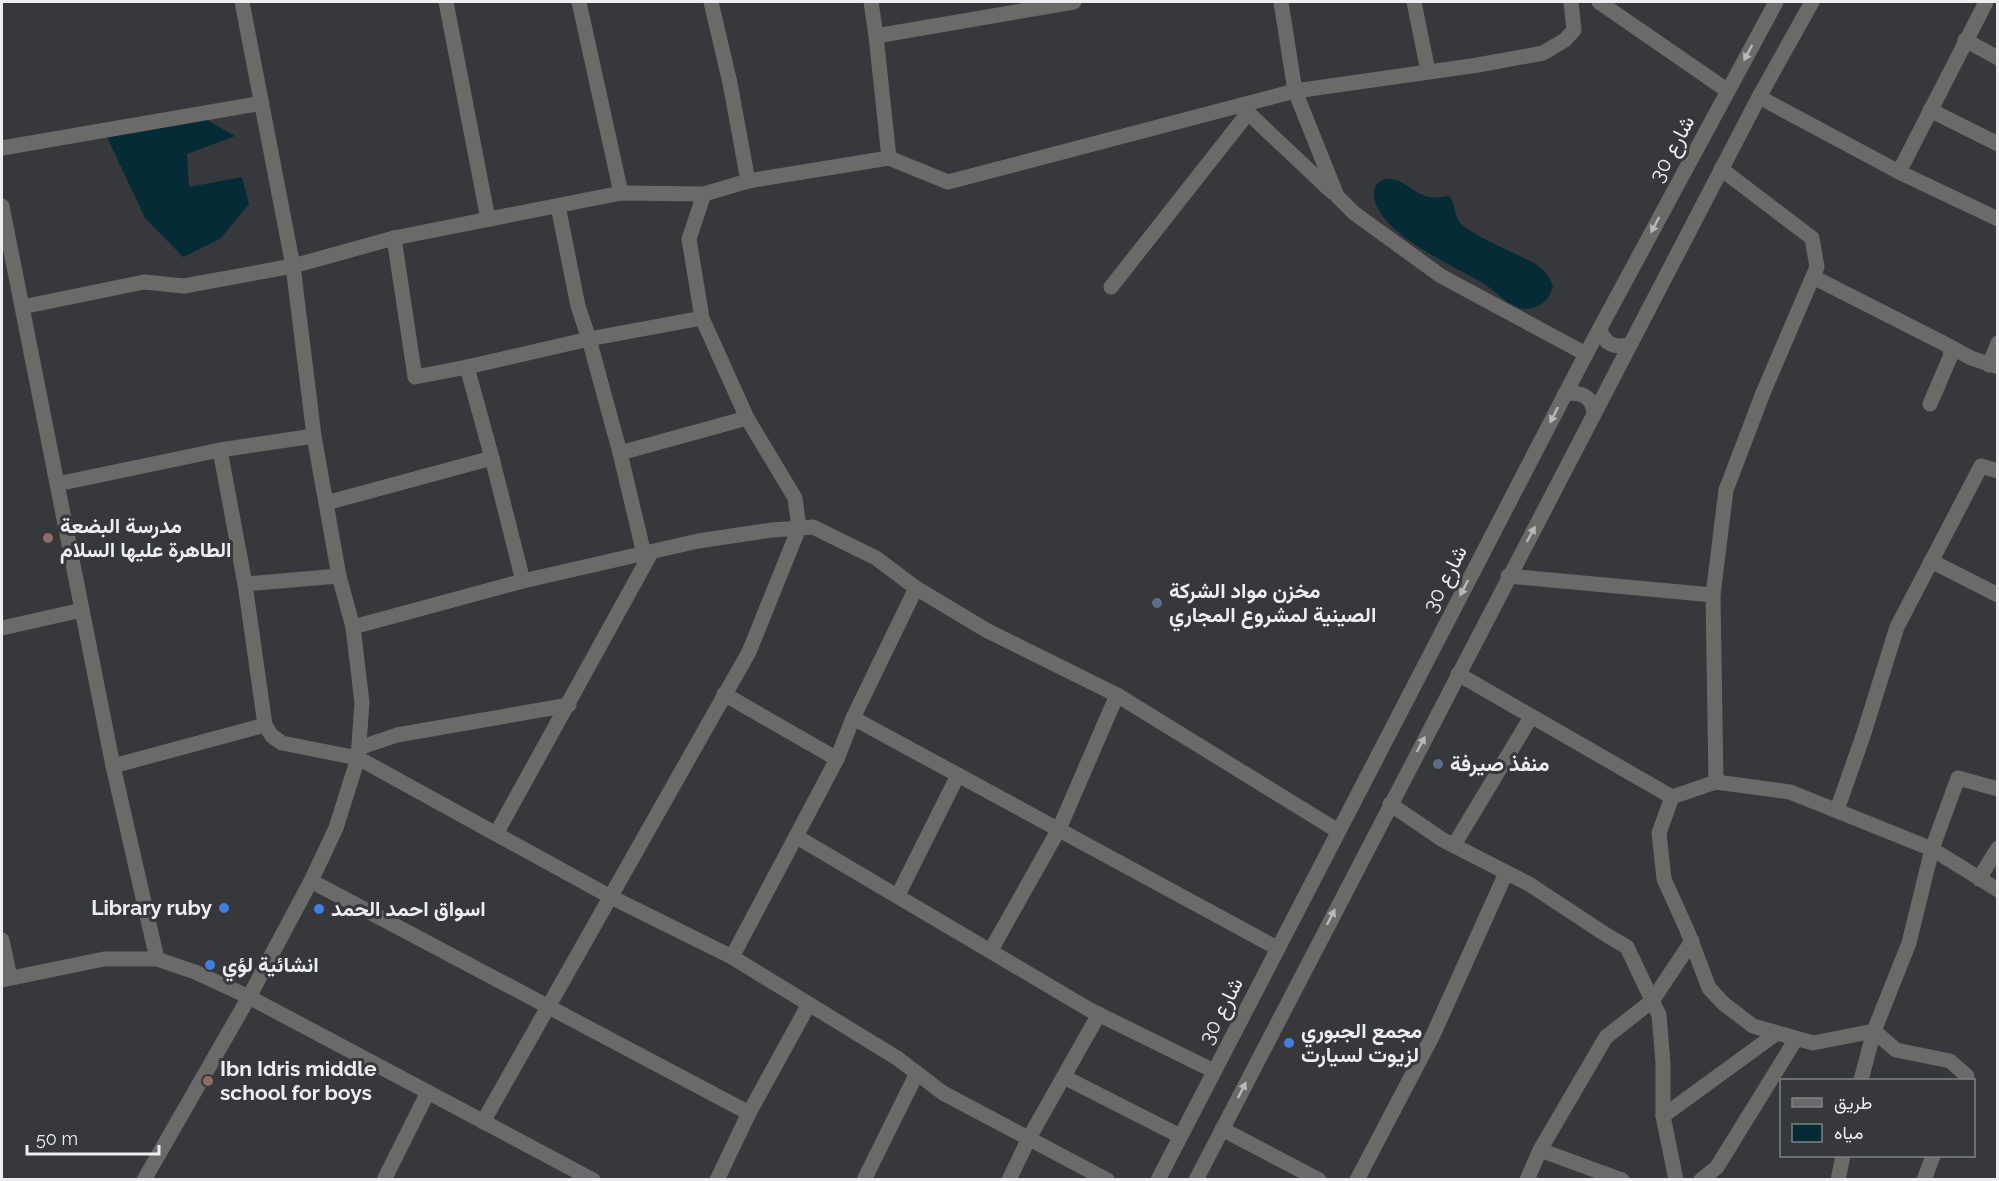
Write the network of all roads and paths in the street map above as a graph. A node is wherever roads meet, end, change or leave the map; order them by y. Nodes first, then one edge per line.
1 (242, 2) edge
2 (447, 2) edge
3 (579, 2) edge
4 (711, 2) edge
5 (871, 2) edge
6 (1074, 2) edge
7 (1281, 2) edge
8 (1414, 2) edge
9 (1599, 2) edge
10 (1776, 2) edge
11 (1812, 2) edge
12 (1986, 2) edge
13 (1575, 3) edge
14 (1010, 7) edge
15 (876, 36) junction
16 (1965, 40) junction
17 (1998, 58) edge
18 (1428, 71) junction
19 (1728, 91) junction
20 (1295, 92) junction
21 (1759, 97) junction
22 (262, 103) junction
23 (1244, 109) junction
24 (1930, 110) junction
25 (1998, 144) edge
26 (2, 148) edge
27 (889, 158) junction
28 (1721, 169) junction
29 (1899, 172) junction
30 (748, 181) junction
31 (621, 193) junction
32 (704, 194) junction
33 (1337, 196) junction
34 (2, 206) edge
35 (558, 206) junction
36 (488, 219) junction
37 (1998, 219) edge
38 (394, 238) junction
39 (7, 262) edge
40 (293, 266) junction
41 (1813, 277) junction
42 (1111, 287) dead end
43 (22, 307) junction
44 (702, 318) junction
45 (1600, 329) junction
46 (589, 339) junction
47 (1998, 343) edge
48 (1630, 344) junction
49 (1949, 346) junction
50 (1586, 354) junction
51 (1993, 366) edge
52 (467, 367) junction
53 (1565, 394) junction
54 (1930, 404) dead end
55 (1594, 412) junction
56 (747, 418) junction
57 (314, 436) junction
58 (220, 450) junction
59 (620, 453) junction
60 (492, 458) junction
61 (1998, 471) edge
62 (57, 484) junction
63 (326, 503) junction
64 (799, 528) junction
65 (648, 554) junction
66 (1931, 561) junction
67 (339, 576) junction
68 (1508, 576) junction
69 (523, 581) junction
70 (245, 584) junction
71 (916, 588) junction
72 (1713, 595) junction
73 (1998, 595) edge
74 (82, 610) junction
75 (353, 627) junction
76 (2, 628) edge
77 (1458, 674) junction
78 (724, 694) junction
79 (1117, 695) junction
80 (569, 705) junction
81 (1531, 717) junction
82 (853, 718) junction
83 (265, 725) junction
84 (358, 753) junction
85 (837, 759) junction
86 (112, 766) junction
87 (958, 775) junction
88 (1716, 782) junction
89 (1998, 789) edge
90 (1672, 797) junction
91 (1390, 804) junction
92 (1837, 810) junction
93 (1059, 829) junction
94 (1338, 831) junction
95 (496, 834) junction
96 (797, 837) junction
97 (1454, 845) junction
98 (1998, 848) edge
99 (1932, 849) junction
100 (1506, 873) junction
101 (1979, 879) junction
102 (311, 881) junction
103 (1998, 890) edge
104 (898, 895) junction
105 (609, 896) junction
106 (2, 940) edge
107 (1692, 941) junction
108 (1277, 948) junction
109 (991, 950) junction
110 (732, 957) junction
111 (157, 959) junction
112 (6, 978) edge
113 (249, 997) junction
114 (1652, 1001) junction
115 (809, 1004) junction
116 (549, 1006) junction
117 (1099, 1014) junction
118 (1874, 1031) junction
119 (1777, 1033) junction
120 (1796, 1039) junction
121 (1214, 1071) junction
122 (917, 1073) junction
123 (1064, 1077) junction
124 (1861, 1079) edge
125 (1967, 1079) edge
126 (428, 1092) junction
127 (749, 1113) junction
128 (1663, 1116) junction
129 (483, 1122) junction
130 (1222, 1128) junction
131 (1180, 1136) junction
132 (1029, 1138) junction
133 (1540, 1150) junction
134 (1843, 1157) edge
135 (1932, 1157) edge
136 (144, 1179) edge
137 (384, 1179) edge
138 (593, 1179) edge
139 (717, 1179) edge
140 (864, 1179) edge
141 (1009, 1179) edge
142 (1107, 1179) edge
143 (1158, 1179) edge
144 (1196, 1179) edge
145 (1319, 1179) edge
146 (1357, 1179) edge
147 (1527, 1179) edge
148 (1622, 1179) edge
149 (1676, 1179) edge
150 (1701, 1179) edge
151 (1838, 1179) edge
152 (1924, 1179) edge

1 - 22 street
2 - 36 street
3 - 31 street
4 - 30 street
5 - 15 street
6 - 14 street
7 - 20 street
8 - 18 street
9 - 19 street
10 -> 19 street, شارع 30
11 - 21 street
12 - 16 street
13 - 18 street
14 - 15 street
15 - 27 street
16 - 17 street
16 - 24 street
18 - 20 street
19 -> 45 street, شارع 30
20 - 23 street
20 - 33 street
21 - 28 street
21 - 29 street
22 - 26 street
22 - 40 street
23 - 27 street
23 - 33 street
23 - 42 street
24 - 25 street
24 - 29 street
27 - 30 street
28 - 41 street
28 - 48 street
29 - 37 street
30 - 32 street
31 - 32 street
31 - 35 street
32 - 44 street
33 - 50 street
34 - 39 street
35 - 36 street
35 - 46 street
36 - 38 street
38 - 40 street
38 - 52 street
39 - 43 street
40 - 43 street
40 - 57 street
41 - 49 street
41 - 72 street
43 - 62 street
44 - 46 street
44 - 56 street
45 - 48 street
45 - 50 street, شارع 30
46 - 52 street
46 - 59 street
47 - 51 street
48 - 55 street
49 - 51 street
49 - 54 street
50 - 53 street, شارع 30
52 - 60 street
53 - 55 street
53 -> 94 street, شارع 30
68 -> 55 street
56 - 59 street
56 - 64 street
57 - 58 street
57 - 63 street
58 - 62 street
58 - 70 street
59 - 65 street
60 - 63 street
60 - 69 street
61 - 66 street
62 - 74 street
63 - 67 street
64 - 65 street
64 - 71 street
64 - 78 street
65 - 69 street
65 - 80 street
66 - 73 street
66 - 92 street
67 - 70 street
67 - 75 street
68 - 72 street
68 - 77 street
69 - 75 street
70 - 83 street
71 - 79 street
71 - 82 street
72 - 88 street
74 - 76 street
74 - 86 street
75 - 84 street
77 - 81 street
91 -> 77 street
78 - 85 street
78 - 105 street
79 - 93 street
79 - 94 street
80 - 84 street
80 - 95 street
81 - 90 street
81 - 97 street
82 - 85 street
82 - 87 street
83 - 84 street
83 - 86 street
84 - 95 street
84 - 102 street
85 - 96 street
86 - 111 street
87 - 93 street
87 - 104 street
88 - 90 street
88 - 92 street
89 - 99 street
90 - 107 street
91 - 97 street
130 -> 91 street
92 - 99 street
93 - 108 street
93 - 109 street
94 - 108 street, شارع 30
95 - 105 street
96 - 104 street
96 - 110 street
97 - 100 street
98 - 101 street
99 - 101 street
99 - 118 street
100 - 114 street
100 - 146 street
101 - 103 street
102 - 113 street
102 - 116 street
104 - 109 street
105 - 110 street
105 - 116 street
106 - 112 street
107 - 114 street
107 - 119 street
108 - 121 street, شارع 30
109 - 117 street
110 - 115 street
111 - 112 street
111 - 113 street
113 - 126 street
113 - 136 street
114 - 128 street
114 - 133 street
115 - 122 street
115 - 127 street
116 - 127 street
116 - 129 street
117 - 121 street
117 - 123 street
118 - 120 street
118 - 124 street
118 - 125 street
119 - 120 street
119 - 128 street
120 - 150 street
121 - 131 street, شارع 30
122 - 132 street
122 - 140 street
123 - 131 street
123 - 132 street
126 - 129 street
126 - 137 street
127 - 139 street
128 - 149 street
129 - 138 street
130 - 144 street
130 - 145 street
131 - 143 street, شارع 30
132 - 141 street
132 - 142 street
133 - 147 street
133 - 148 street
134 - 151 street
135 - 152 street

